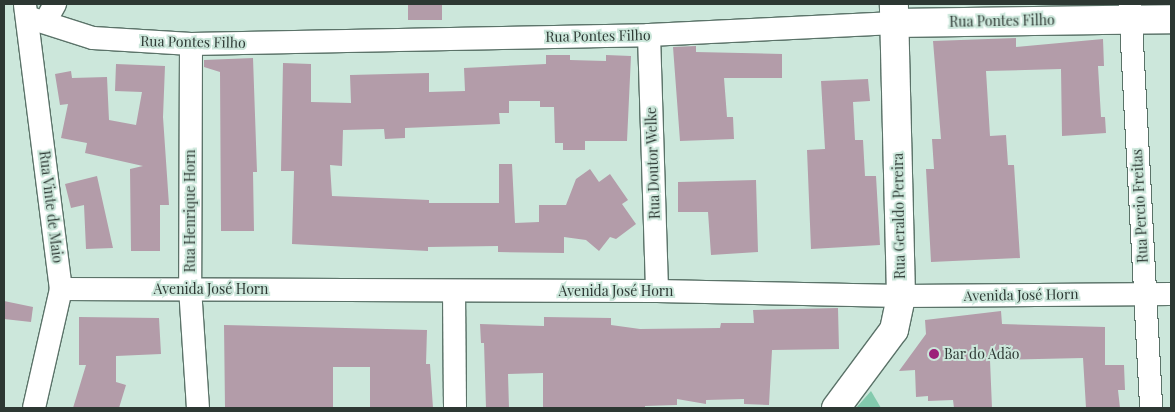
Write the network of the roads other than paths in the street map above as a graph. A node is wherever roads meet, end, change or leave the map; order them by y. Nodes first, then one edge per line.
1 (1130, 11) edge
2 (38, 12) edge
3 (894, 13) edge
4 (1171, 19) edge
5 (649, 35) junction
6 (191, 44) junction
7 (190, 288) junction
8 (61, 289) junction
9 (454, 291) junction
10 (657, 291) junction
11 (1144, 294) junction
12 (1171, 294) edge
13 (901, 296) junction
14 (34, 408) edge
15 (198, 408) edge
16 (455, 408) edge
17 (836, 408) edge
18 (1151, 408) edge

1 - 3 main road, Rua Pontes Filho
1 - 4 main road, Rua Pontes Filho
1 - 11 street, Rua Percio Freitas
2 - 6 street, Rua Pontes Filho
2 - 8 street, Rua Vinte de Maio
3 - 5 street, Rua Pontes Filho
3 - 13 main road, Rua Geraldo Pereira
5 - 6 street, Rua Pontes Filho
5 - 10 street, Rua Doutor Welke
6 - 7 street, Rua Henrique Horn
7 - 8 street, Avenida José Horn
7 - 9 street, Avenida José Horn
7 - 15 street, Rua Henrique Horn
8 - 14 street, Rua Vinte de Maio
9 - 10 street, Avenida José Horn
9 - 16 street
10 - 13 street, Avenida José Horn
11 - 12 street, Avenida José Horn
11 - 13 street, Avenida José Horn
11 - 18 street, Rua Percio Freitas
13 - 17 main road, Rua Geraldo Pereira

